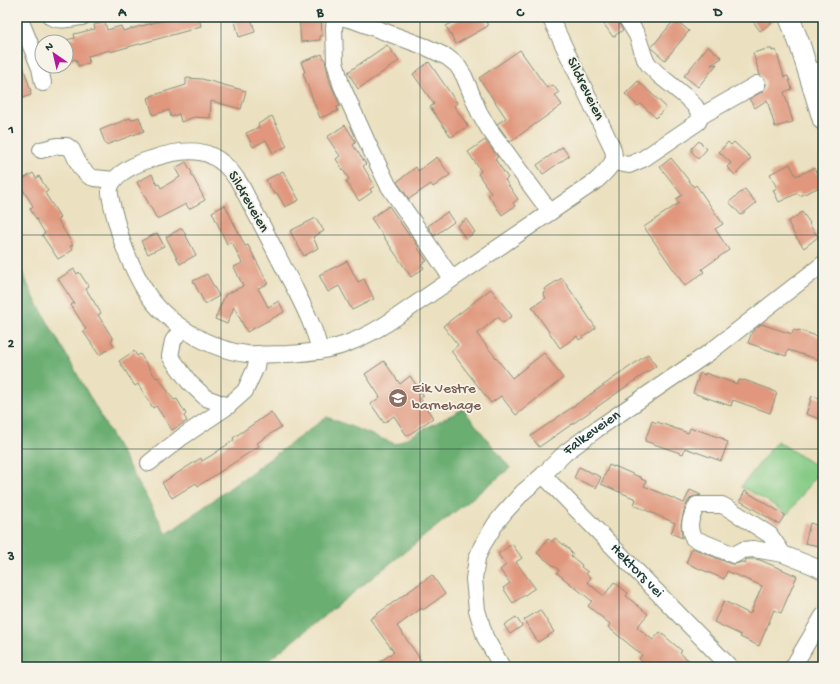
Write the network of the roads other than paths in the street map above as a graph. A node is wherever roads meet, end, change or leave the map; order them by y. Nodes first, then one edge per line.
1 (19, 17) edge
2 (51, 17) edge
3 (82, 17) edge
4 (335, 17) edge
5 (338, 17) edge
6 (550, 17) edge
7 (626, 17) edge
8 (789, 17) edge
9 (816, 72) edge
10 (43, 83) dead end
11 (757, 84) dead end
12 (701, 116) junction
13 (823, 120) edge
14 (41, 150) dead end
15 (613, 162) junction
16 (114, 180) junction
17 (550, 212) junction
18 (823, 264) edge
19 (452, 279) junction
20 (182, 328) junction
21 (320, 351) junction
22 (258, 354) junction
23 (228, 406) junction
24 (149, 463) dead end
25 (543, 475) junction
26 (783, 554) junction
27 (823, 571) edge
28 (823, 616) edge
29 (502, 667) edge
30 (730, 667) edge
31 (793, 667) edge

1 - 10 street
2 - 3 street
4 - 19 street
5 - 17 street
6 - 15 street, Sildreveien
7 - 12 street
8 - 9 main road
9 - 13 main road
11 - 12 street
12 - 15 street
14 - 16 street
15 - 17 street
16 - 20 street
16 - 21 street, Sildreveien
17 - 19 street
18 - 25 street, Falkeveien
19 - 21 street
20 - 22 street
20 - 23 street
21 - 22 street
22 - 23 street
23 - 24 street
25 - 29 street, Falkeveien
25 - 30 street, Hektors vei
26 - 26 street
26 - 27 street
28 - 31 street

